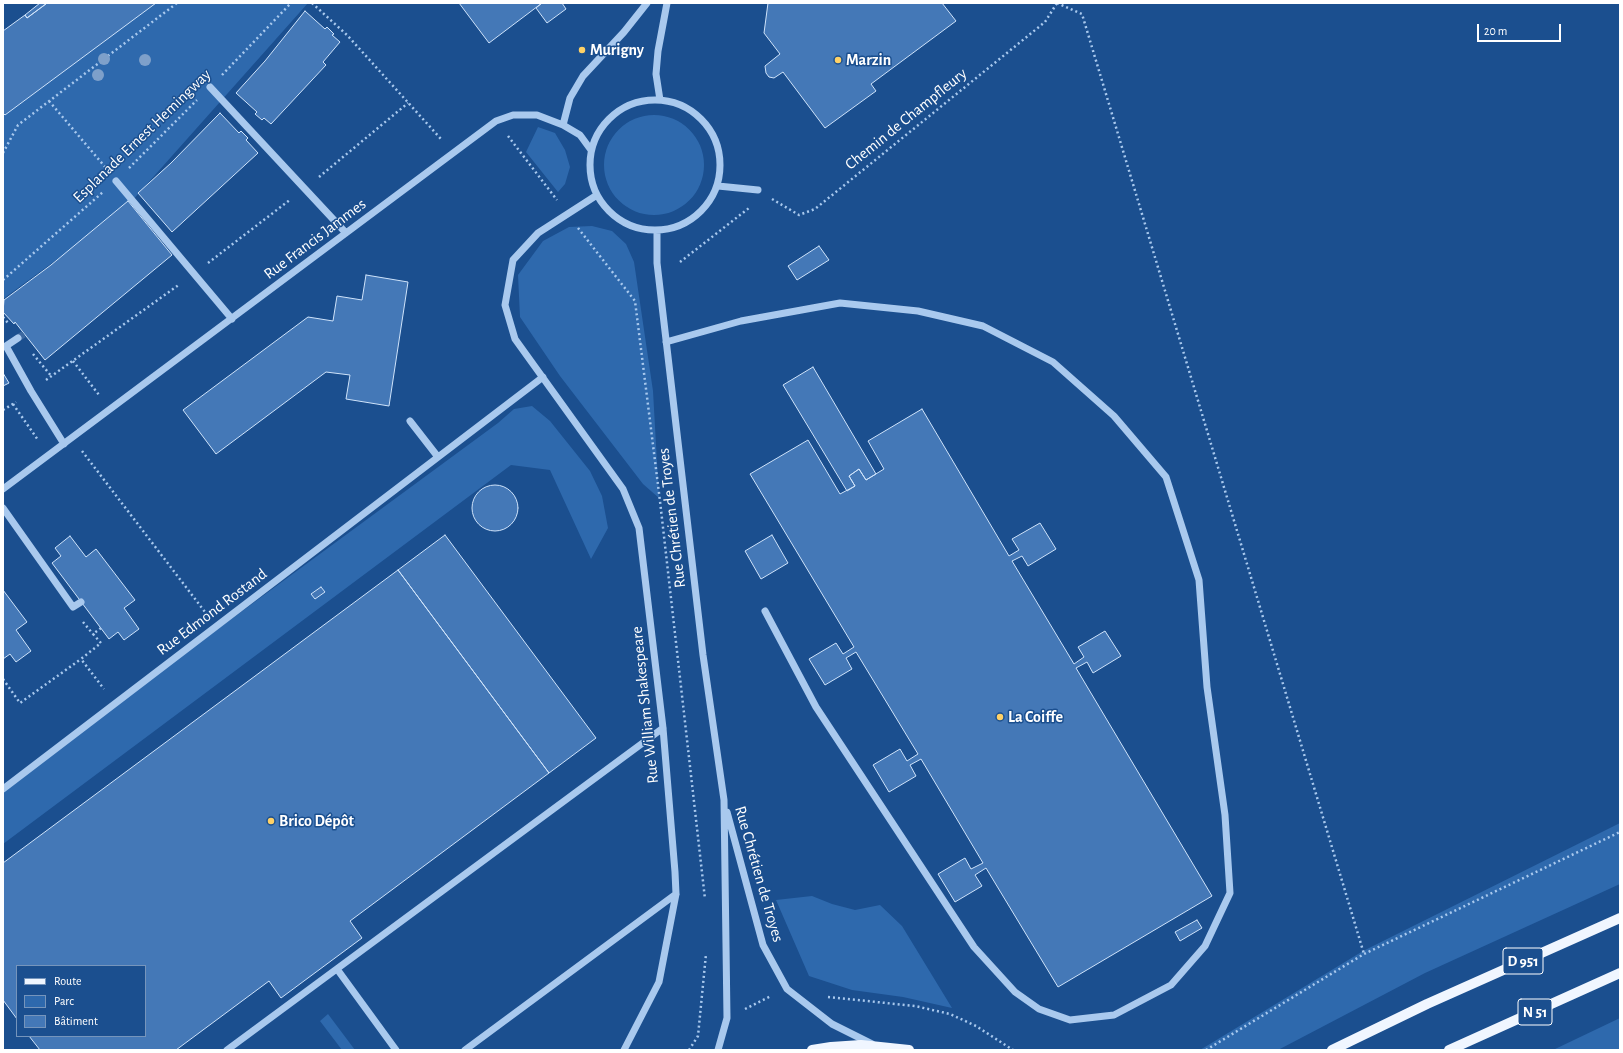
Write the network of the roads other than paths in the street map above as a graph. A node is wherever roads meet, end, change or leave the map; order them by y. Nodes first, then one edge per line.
1 (647, 3) edge
2 (667, 3) edge
3 (210, 87) road end
4 (660, 100) junction
5 (563, 125) junction
6 (591, 150) junction
7 (116, 181) road end
8 (718, 186) junction
9 (758, 190) road end
10 (597, 195) junction
11 (657, 231) junction
12 (346, 233) junction
13 (232, 319) junction
14 (18, 338) tunnel mouth
15 (666, 342) junction
16 (4, 347) edge
17 (542, 377) junction
18 (410, 421) dead end
19 (64, 444) junction
20 (438, 457) junction
21 (3, 490) edge
22 (3, 508) edge
23 (81, 602) dead end
24 (765, 611) dead end
25 (663, 728) junction
26 (3, 789) edge
27 (724, 800) junction
28 (676, 894) junction
29 (1620, 918) edge
30 (337, 969) junction
31 (1620, 973) edge
32 (875, 1046) junction
33 (227, 1050) edge
34 (396, 1050) edge
35 (465, 1050) edge
36 (624, 1050) edge
37 (718, 1050) edge
38 (812, 1050) edge
39 (909, 1050) edge
40 (1332, 1050) edge
41 (1449, 1050) edge

1 - 5 street
2 - 4 street
3 - 12 street
4 - 6 street
4 - 8 street
5 - 6 street, Rue Francis Jammes
5 - 12 street, Rue Francis Jammes
6 - 10 street
7 - 13 street
8 - 9 street
8 - 11 street
10 - 11 street
10 - 17 street
11 - 15 street, Rue Chrétien de Troyes
12 - 13 street, Rue Francis Jammes
13 - 19 street, Rue Francis Jammes
14 - 16 street
15 - 24 street
15 - 27 street, Rue Chrétien de Troyes
16 - 19 street
17 - 20 street, Rue Edmond Rostand
17 - 25 street, Rue William Shakespeare
18 - 20 street
19 - 21 street, Rue Francis Jammes
20 - 26 street, Rue Edmond Rostand
22 - 23 street
25 - 28 street, Rue William Shakespeare
25 - 30 street
27 - 32 street, Rue Chrétien de Troyes
27 - 37 street, Rue Chrétien de Troyes
28 - 35 street
28 - 36 street, Rue William Shakespeare
29 - 40 main road, D 951
30 - 33 street
30 - 34 street
31 - 41 main road, N 51
32 - 38 main road
32 - 39 main road

